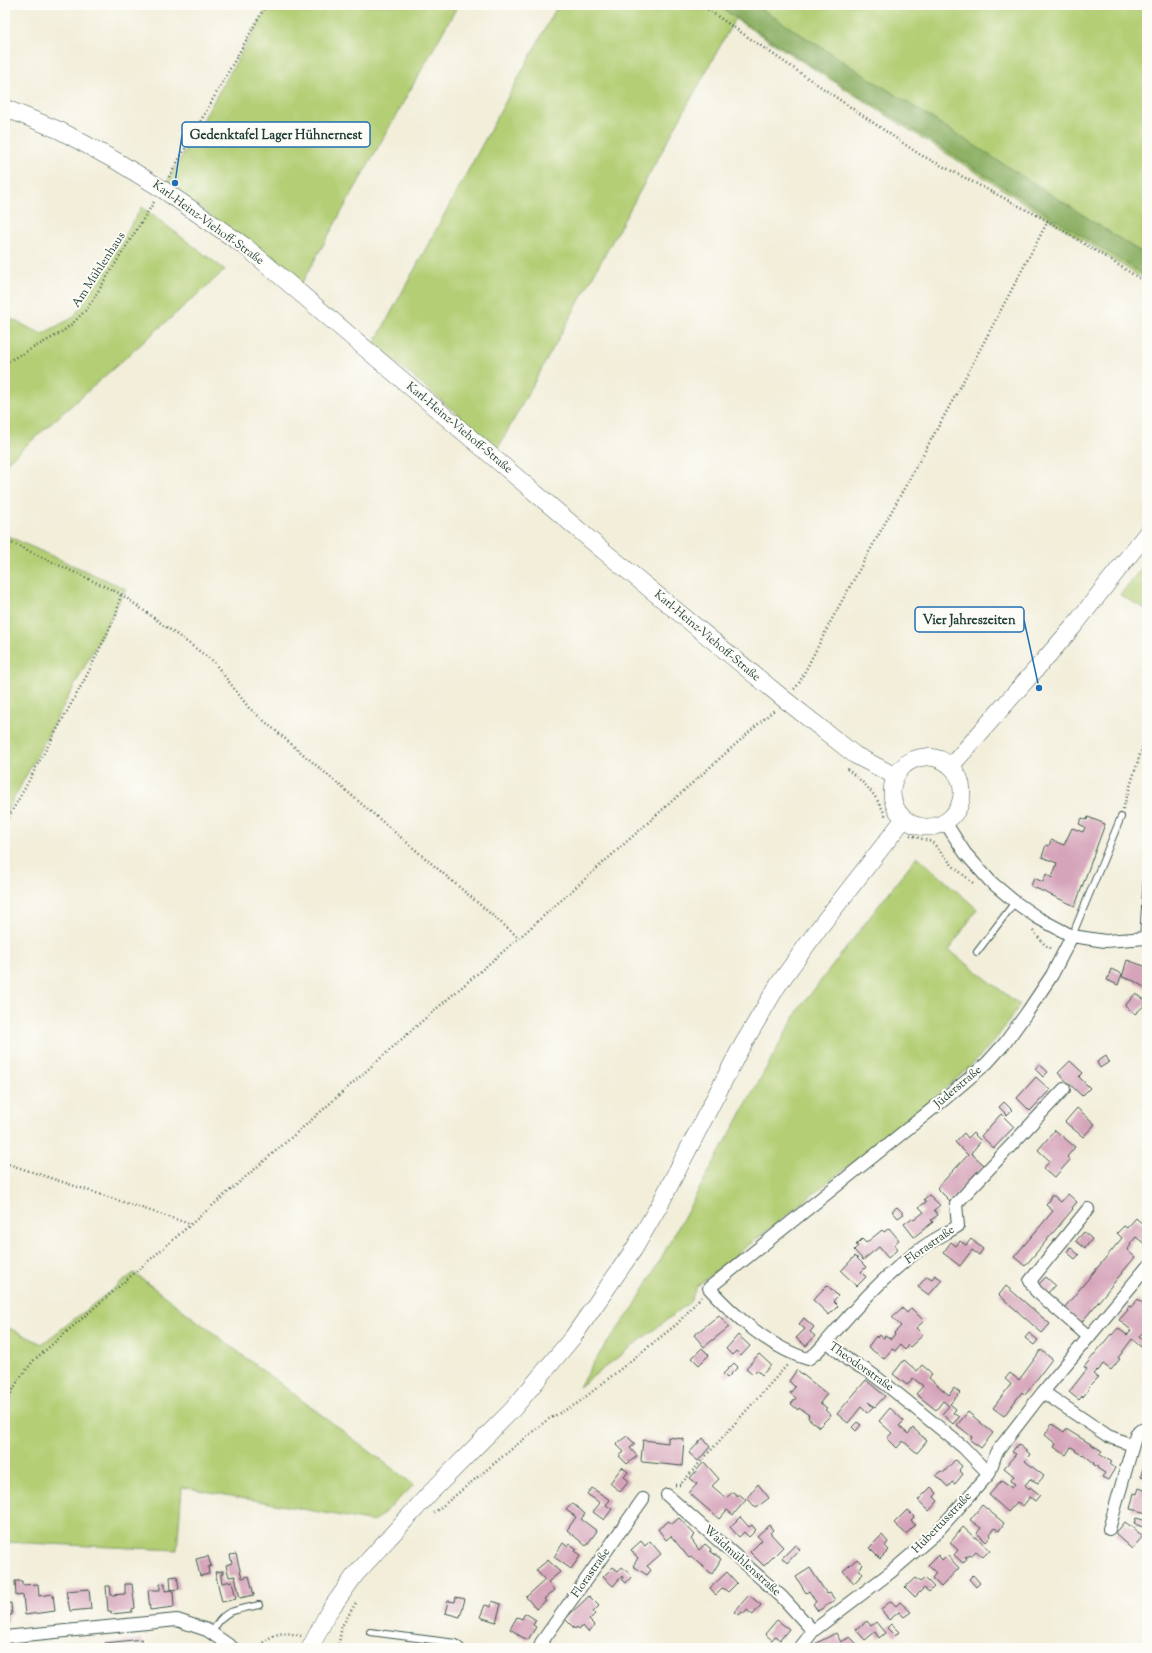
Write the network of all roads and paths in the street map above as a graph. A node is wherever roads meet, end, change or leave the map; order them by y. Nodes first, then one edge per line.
1 (266, 5) edge
2 (701, 5) edge
3 (5, 108) edge
4 (159, 194) junction
5 (1048, 221) junction
6 (1147, 283) edge
7 (5, 363) edge
8 (1147, 533) edge
9 (5, 540) edge
10 (121, 594) junction
11 (784, 699) junction
12 (1147, 732) edge
13 (951, 766) junction
14 (895, 776) junction
15 (1121, 817) joint
16 (904, 819) junction
17 (945, 822) junction
18 (5, 824) edge
19 (920, 838) dead end
20 (932, 842) dead end
21 (1147, 875) edge
22 (1015, 902) junction
23 (1072, 936) junction
24 (519, 938) junction
25 (1145, 939) edge
26 (977, 952) dead end
27 (1064, 1090) dead end
28 (5, 1163) edge
29 (1088, 1209) dead end
30 (191, 1224) junction
31 (1147, 1267) edge
32 (709, 1288) junction
33 (1089, 1337) junction
34 (827, 1341) junction
35 (795, 1356) junction
36 (1043, 1392) junction
37 (5, 1404) edge
38 (1147, 1430) edge
39 (1132, 1445) junction
40 (988, 1474) junction
41 (670, 1490) joint
42 (643, 1499) dead end
43 (431, 1516) dead end
44 (1109, 1529) dead end
45 (358, 1599) dead end
46 (258, 1605) dead end
47 (813, 1631) junction
48 (370, 1632) dead end
49 (212, 1633) junction
50 (5, 1637) edge
51 (312, 1644) edge
52 (233, 1648) edge
53 (257, 1648) edge
54 (338, 1648) edge
55 (462, 1648) edge
56 (540, 1648) edge
57 (800, 1648) edge

1 - 4 path, Am Mühlenhaus
2 - 5 path
3 - 4 main road, Karl-Heinz-Viehoff-Straße
4 - 7 path, Am Mühlenhaus
4 - 11 main road, Karl-Heinz-Viehoff-Straße
5 - 6 path
5 - 11 path
8 - 13 main road
9 - 10 path
10 - 18 path
10 - 24 path
11 - 14 main road, Karl-Heinz-Viehoff-Straße
11 - 24 path
12 - 15 path
13 - 14 main road
13 - 17 main road
14 - 16 main road
15 - 23 lane, Jüderstraße
16 - 17 main road
16 - 51 main road
17 - 22 street
19 - 20 path
21 - 25 lane
22 - 23 street
22 - 26 lane
23 - 25 street
23 - 32 street, Jüderstraße
24 - 30 path
27 - 34 street, Florastraße
28 - 30 path
29 - 33 street
30 - 37 path
31 - 33 street, Hubertusstraße
32 - 35 street
32 - 43 path
33 - 36 street, Hubertusstraße
34 - 35 street, Theodorstraße
34 - 40 street, Theodorstraße
35 - 41 path
36 - 39 street
36 - 40 street, Hubertusstraße
38 - 39 street
39 - 44 street
40 - 47 street, Hubertusstraße
41 - 47 street, Waidmühlenstraße
42 - 56 street, Florastraße
45 - 54 path
46 - 49 lane
47 - 57 street, Hubertusstraße
48 - 55 lane
49 - 50 street
49 - 52 street
51 - 53 path

